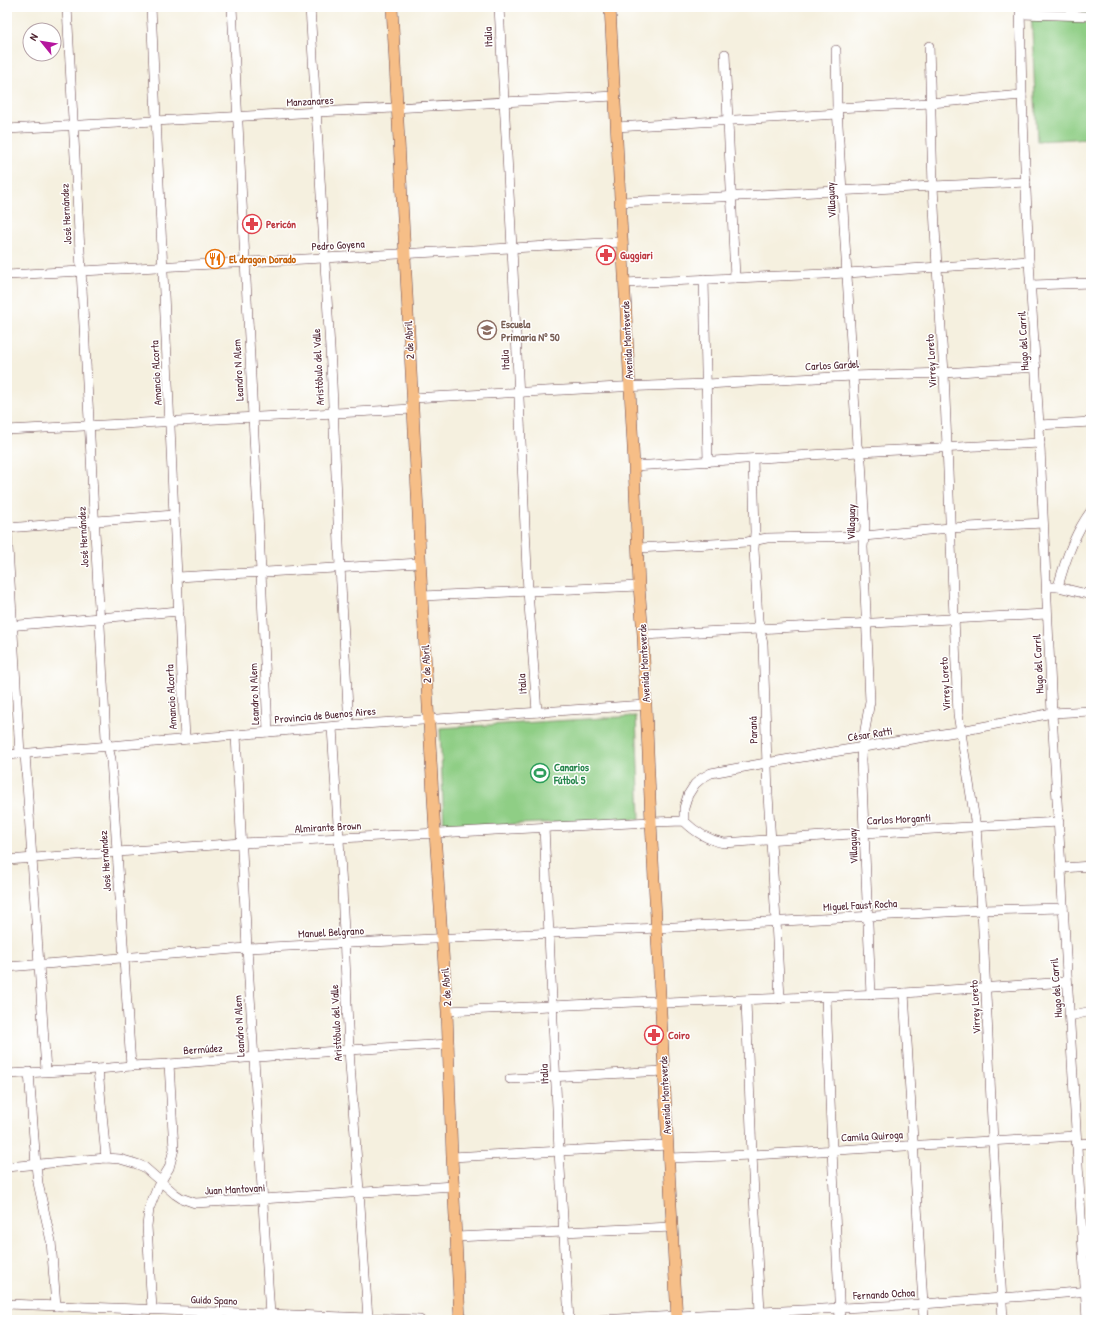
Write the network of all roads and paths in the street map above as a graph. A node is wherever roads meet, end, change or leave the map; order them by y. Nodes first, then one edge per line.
1 (67, 7) edge
2 (151, 7) edge
3 (232, 7) edge
4 (310, 7) edge
5 (392, 7) edge
6 (499, 7) edge
7 (610, 7) edge
8 (1020, 11) edge
9 (1091, 16) edge
10 (930, 46) dead end
11 (836, 50) dead end
12 (725, 54) dead end
13 (1022, 95) junction
14 (614, 96) junction
15 (503, 103) junction
16 (931, 103) junction
17 (397, 108) junction
18 (837, 111) junction
19 (316, 113) junction
20 (238, 117) junction
21 (727, 121) junction
22 (156, 122) junction
23 (74, 125) junction
24 (616, 127) junction
25 (7, 129) edge
26 (1026, 182) junction
27 (933, 186) junction
28 (843, 191) junction
29 (732, 196) junction
30 (620, 202) junction
31 (622, 242) junction
32 (512, 248) junction
33 (404, 254) junction
34 (324, 258) junction
35 (1030, 261) junction
36 (246, 262) junction
37 (163, 266) junction
38 (937, 268) junction
39 (80, 272) junction
40 (848, 273) junction
41 (7, 275) edge
42 (735, 278) junction
43 (704, 280) junction
44 (624, 283) junction
45 (1091, 283) edge
46 (1032, 285) junction
47 (1036, 367) junction
48 (944, 373) junction
49 (853, 376) junction
50 (707, 384) junction
51 (629, 387) junction
52 (519, 392) junction
53 (413, 403) junction
54 (333, 413) junction
55 (253, 418) junction
56 (170, 422) junction
57 (1091, 422) edge
58 (1039, 425) junction
59 (89, 426) junction
60 (7, 430) edge
61 (1040, 443) junction
62 (948, 448) junction
63 (859, 452) junction
64 (753, 460) junction
65 (708, 462) junction
66 (634, 466) junction
67 (1091, 511) edge
68 (174, 515) junction
69 (94, 521) junction
70 (1043, 523) junction
71 (950, 528) junction
72 (7, 529) edge
73 (864, 536) junction
74 (755, 540) junction
75 (638, 548) junction
76 (420, 562) junction
77 (340, 567) junction
78 (261, 572) junction
79 (178, 577) junction
80 (639, 586) junction
81 (1047, 587) junction
82 (1058, 587) junction
83 (528, 591) junction
84 (422, 596) junction
85 (1091, 596) edge
86 (179, 611) junction
87 (1048, 614) junction
88 (100, 618) junction
89 (954, 620) junction
90 (866, 623) junction
91 (10, 626) edge
92 (760, 628) junction
93 (643, 635) junction
94 (646, 706) junction
95 (1091, 711) edge
96 (537, 712) junction
97 (1052, 713) junction
98 (429, 719) junction
99 (349, 725) junction
100 (332, 727) junction
101 (961, 730) junction
102 (268, 732) junction
103 (236, 735) junction
104 (186, 739) junction
105 (108, 746) junction
106 (862, 747) junction
107 (22, 754) junction
108 (7, 755) edge
109 (766, 763) junction
110 (651, 822) junction
111 (684, 822) junction
112 (1059, 822) junction
113 (544, 827) junction
114 (976, 827) junction
115 (435, 833) junction
116 (864, 833) junction
117 (339, 838) junction
118 (771, 840) junction
119 (242, 843) junction
120 (116, 852) junction
121 (31, 858) junction
122 (7, 860) edge
123 (1091, 866) edge
124 (1062, 868) junction
125 (1064, 908) junction
126 (982, 910) junction
127 (868, 916) junction
128 (776, 921) junction
129 (657, 928) junction
130 (548, 933) junction
131 (443, 938) junction
132 (344, 943) junction
133 (247, 948) junction
134 (124, 957) junction
135 (39, 964) junction
136 (7, 966) edge
137 (1067, 982) junction
138 (986, 987) junction
139 (904, 993) junction
140 (871, 995) junction
141 (826, 997) junction
142 (780, 999) junction
143 (746, 1001) junction
144 (661, 1002) junction
145 (552, 1005) junction
146 (447, 1011) junction
147 (1091, 1011) edge
148 (1070, 1016) junction
149 (449, 1044) junction
150 (349, 1050) junction
151 (253, 1058) junction
152 (169, 1064) junction
153 (131, 1066) junction
154 (98, 1070) junction
155 (46, 1071) junction
156 (664, 1071) junction
157 (29, 1072) junction
158 (7, 1074) edge
159 (556, 1077) junction
160 (510, 1079) dead end
161 (1076, 1140) junction
162 (993, 1142) junction
163 (1091, 1143) edge
164 (668, 1145) junction
165 (913, 1146) junction
166 (832, 1150) junction
167 (559, 1151) junction
168 (752, 1155) junction
169 (452, 1157) junction
170 (106, 1158) junction
171 (669, 1158) junction
172 (36, 1165) junction
173 (7, 1167) edge
174 (161, 1181) junction
175 (453, 1186) junction
176 (359, 1193) junction
177 (262, 1199) junction
178 (672, 1226) junction
179 (564, 1233) junction
180 (456, 1237) junction
181 (1088, 1291) edge
182 (1002, 1299) junction
183 (7, 1304) edge
184 (923, 1304) junction
185 (56, 1306) junction
186 (840, 1308) junction
187 (152, 1309) junction
188 (760, 1312) junction
189 (270, 1315) junction
190 (780, 1315) edge
191 (186, 1316) edge
192 (248, 1317) edge
193 (307, 1318) edge
194 (677, 1318) edge
195 (374, 1319) edge
196 (420, 1320) edge
197 (460, 1320) edge
198 (569, 1320) edge
199 (598, 1320) edge
200 (840, 1320) edge
201 (924, 1320) edge
202 (1003, 1320) edge
203 (1087, 1320) edge

1 - 23 street, José Hernández
2 - 22 street, Amancio Alcorta
3 - 20 street, Leandro N Alem
4 - 19 street, Aristóbulo del Valle
5 - 17 main road, 2 de Abril
6 - 15 street, Italia
7 - 14 main road, Avenida Monteverde
8 - 9 street
8 - 13 street, Hugo del Carril
10 - 16 street, Virrey Loreto
11 - 18 street, Villaguay
12 - 21 street
13 - 16 street
13 - 26 street, Hugo del Carril
14 - 15 street, Manzanares
14 - 24 main road, Avenida Monteverde
15 - 17 street, Manzanares
15 - 32 street, Italia
16 - 18 street
16 - 27 street, Virrey Loreto
17 - 19 street, Manzanares
17 - 33 main road, 2 de Abril
18 - 21 street
18 - 28 street, Villaguay
19 - 20 street, Manzanares
19 - 34 street, Aristóbulo del Valle
20 - 22 street, Manzanares
20 - 36 street, Leandro N Alem
21 - 24 street
21 - 29 street
22 - 23 street, Manzanares
22 - 37 street, Amancio Alcorta
23 - 25 street, Manzanares
23 - 39 street, José Hernández
24 - 30 main road, Avenida Monteverde
26 - 27 street
26 - 35 street, Hugo del Carril
27 - 28 street
27 - 38 street, Virrey Loreto
28 - 29 street
28 - 40 street, Villaguay
29 - 30 street
29 - 42 street
30 - 31 main road, Avenida Monteverde
31 - 32 street, Pedro Goyena
31 - 44 main road, Avenida Monteverde
32 - 33 street, Pedro Goyena
32 - 52 street, Italia
33 - 34 street, Pedro Goyena
33 - 53 main road, 2 de Abril
34 - 36 street, Pedro Goyena
34 - 54 street, Aristóbulo del Valle
35 - 38 street
35 - 46 street, Hugo del Carril
36 - 37 street, Pedro Goyena
36 - 55 street, Leandro N Alem
37 - 39 street, Pedro Goyena
37 - 56 street, Amancio Alcorta
38 - 40 street
38 - 48 street, Virrey Loreto
39 - 41 street, Pedro Goyena
39 - 59 street, José Hernández
40 - 42 street
40 - 49 street, Villaguay
42 - 43 street
43 - 44 street
43 - 50 street
44 - 51 main road, Avenida Monteverde
45 - 46 street
46 - 47 street, Hugo del Carril
47 - 48 street, Carlos Gardel
47 - 58 street, Hugo del Carril
48 - 49 street, Carlos Gardel
48 - 62 street, Virrey Loreto
49 - 50 street, Carlos Gardel
49 - 63 street, Villaguay
50 - 51 street, Carlos Gardel
50 - 65 street
51 - 52 street, Carlos Gardel
51 - 66 main road, Avenida Monteverde
52 - 53 street, Carlos Gardel
52 - 83 street, Italia
53 - 54 street, Carlos Gardel
53 - 76 main road, 2 de Abril
54 - 55 street, Carlos Gardel
54 - 77 street, Aristóbulo del Valle
55 - 56 street, Carlos Gardel
55 - 78 street, Leandro N Alem
56 - 59 street, Carlos Gardel
56 - 68 street, Amancio Alcorta
57 - 58 street
58 - 61 street, Hugo del Carril
59 - 60 street, Carlos Gardel
59 - 69 street, José Hernández
61 - 62 street
61 - 70 street, Hugo del Carril
62 - 63 street
62 - 71 street, Virrey Loreto
63 - 64 street
63 - 73 street, Villaguay
64 - 65 street
64 - 74 street, Paraná
65 - 66 street
66 - 75 main road, Avenida Monteverde
67 - 82 street
68 - 69 street
68 - 79 street, Amancio Alcorta
69 - 72 street
69 - 88 street, José Hernández
70 - 71 street
70 - 81 street, Hugo del Carril
71 - 73 street
71 - 89 street, Virrey Loreto
72 - 91 street
73 - 74 street
73 - 90 street, Villaguay
74 - 75 street
74 - 92 street, Paraná
75 - 80 main road, Avenida Monteverde
76 - 77 street
76 - 84 main road, 2 de Abril
77 - 78 street
77 - 99 street, Aristóbulo del Valle
78 - 79 street
78 - 102 street, Leandro N Alem
79 - 86 street, Amancio Alcorta
80 - 83 street
80 - 93 main road, Avenida Monteverde
81 - 82 street
81 - 87 street, Hugo del Carril
82 - 85 street
83 - 84 street
83 - 96 street, Italia
84 - 98 main road, 2 de Abril
86 - 88 street
86 - 104 street, Amancio Alcorta
87 - 89 street
87 - 97 street, Hugo del Carril
88 - 91 street
88 - 105 street, José Hernández
89 - 90 street
89 - 101 street, Virrey Loreto
90 - 92 street
90 - 106 street, Villaguay
91 - 107 street
92 - 93 street
92 - 109 street, Paraná
93 - 94 main road, Avenida Monteverde
94 - 96 street, Provincia de Buenos Aires
94 - 110 main road, Avenida Monteverde
95 - 97 street, César Ratti
96 - 98 street, Provincia de Buenos Aires
97 - 101 street, César Ratti
97 - 112 street, Hugo del Carril
98 - 99 street, Provincia de Buenos Aires
98 - 115 main road, 2 de Abril
99 - 100 street, Provincia de Buenos Aires
100 - 102 street, Provincia de Buenos Aires
100 - 117 street, Aristóbulo del Valle
101 - 106 street, César Ratti
101 - 114 street, Virrey Loreto
102 - 103 street, Provincia de Buenos Aires
103 - 104 street, Provincia de Buenos Aires
103 - 119 street, Leandro N Alem
104 - 105 street, Provincia de Buenos Aires
105 - 107 street, Provincia de Buenos Aires
105 - 120 street, José Hernández
106 - 109 street, César Ratti
106 - 116 street, Villaguay
107 - 108 street, Provincia de Buenos Aires
107 - 121 street
109 - 111 street, César Ratti
109 - 118 street, Paraná
110 - 111 street
110 - 113 street, Almirante Brown
110 - 129 main road, Avenida Monteverde
111 - 118 street, Carlos Morganti
112 - 114 street, Carlos Morganti
112 - 124 street, Hugo del Carril
113 - 115 street, Almirante Brown
113 - 130 street, Italia
114 - 116 street, Carlos Morganti
114 - 126 street, Virrey Loreto
115 - 117 street, Almirante Brown
115 - 131 main road, 2 de Abril
116 - 118 street, Carlos Morganti
116 - 127 street, Villaguay
117 - 119 street, Almirante Brown
117 - 132 street, Aristóbulo del Valle
118 - 128 street, Paraná
119 - 120 street, Almirante Brown
119 - 133 street, Leandro N Alem
120 - 121 street, Almirante Brown
120 - 134 street, José Hernández
121 - 122 street, Almirante Brown
121 - 135 street
123 - 124 street
124 - 125 street, Hugo del Carril
125 - 126 street, Miguel Faust Rocha
125 - 137 street, Hugo del Carril
126 - 127 street, Miguel Faust Rocha
126 - 138 street, Virrey Loreto
127 - 128 street, Miguel Faust Rocha
127 - 140 street, Villaguay
128 - 129 street, Miguel Faust Rocha
128 - 142 street, Paraná
129 - 130 street, Manuel Belgrano
129 - 144 main road, Avenida Monteverde
130 - 131 street, Manuel Belgrano
130 - 145 street, Italia
131 - 132 street, Manuel Belgrano
131 - 146 main road, 2 de Abril
132 - 133 street, Manuel Belgrano
132 - 150 street, Aristóbulo del Valle
133 - 134 street, Manuel Belgrano
133 - 151 street, Leandro N Alem
134 - 135 street, Manuel Belgrano
134 - 153 street, José Hernández
135 - 136 street, Manuel Belgrano
135 - 155 street
137 - 138 street
137 - 148 street, Hugo del Carril
138 - 139 street
138 - 162 street, Virrey Loreto
139 - 140 street
139 - 165 street
140 - 141 street
141 - 142 street
141 - 166 street
142 - 143 street
143 - 144 street
143 - 168 street
144 - 145 street
144 - 156 main road, Avenida Monteverde
145 - 146 street
145 - 159 street, Italia
146 - 149 main road, 2 de Abril
147 - 148 street
148 - 161 street, Hugo del Carril
149 - 150 street, Bermúdez
149 - 169 main road, 2 de Abril
150 - 151 street, Bermúdez
150 - 176 street, Aristóbulo del Valle
151 - 152 street, Bermúdez
151 - 177 street, Leandro N Alem
152 - 153 street, Bermúdez
152 - 174 street
153 - 154 street, Bermúdez
154 - 155 street, Bermúdez
154 - 170 street
155 - 157 street, Bermúdez
156 - 159 street
156 - 164 main road, Avenida Monteverde
157 - 158 street, Bermúdez
157 - 172 street
159 - 160 street
159 - 167 street, Italia
161 - 162 street, Camila Quiroga
161 - 163 street, Camila Quiroga
161 - 181 street, Hugo del Carril
162 - 165 street, Camila Quiroga
162 - 182 street, Virrey Loreto
164 - 167 street
164 - 171 main road, Avenida Monteverde
165 - 166 street, Camila Quiroga
165 - 184 street
166 - 168 street, Camila Quiroga
166 - 186 street
167 - 169 street
167 - 179 street, Italia
168 - 171 street, Camila Quiroga
168 - 188 street
169 - 175 main road, 2 de Abril
170 - 172 street, Juan Mantovani
170 - 174 street, Juan Mantovani
171 - 178 main road, Avenida Monteverde
172 - 173 street, Juan Mantovani
172 - 185 street
174 - 177 street, Juan Mantovani
174 - 187 street
175 - 176 street, Juan Mantovani
175 - 180 main road, 2 de Abril
176 - 177 street, Juan Mantovani
176 - 195 street, Aristóbulo del Valle
177 - 189 street, Leandro N Alem
178 - 179 street
178 - 194 main road, Avenida Monteverde
179 - 180 street
179 - 198 street, Italia
180 - 197 main road, 2 de Abril
181 - 182 street, Fernando Ochoa
181 - 203 street, Hugo del Carril
182 - 184 street, Fernando Ochoa
182 - 202 street, Virrey Loreto
183 - 185 street, Guido Spano
184 - 186 street, Fernando Ochoa
184 - 201 street
185 - 187 street, Guido Spano
186 - 190 street, Fernando Ochoa
186 - 200 street
187 - 191 street, Guido Spano
188 - 190 street, Fernando Ochoa
188 - 194 street, Fernando Ochoa
189 - 192 street, Guido Spano
189 - 193 street, Guido Spano
191 - 192 street, Guido Spano
193 - 195 street, Guido Spano
194 - 199 street
195 - 196 street, Guido Spano

